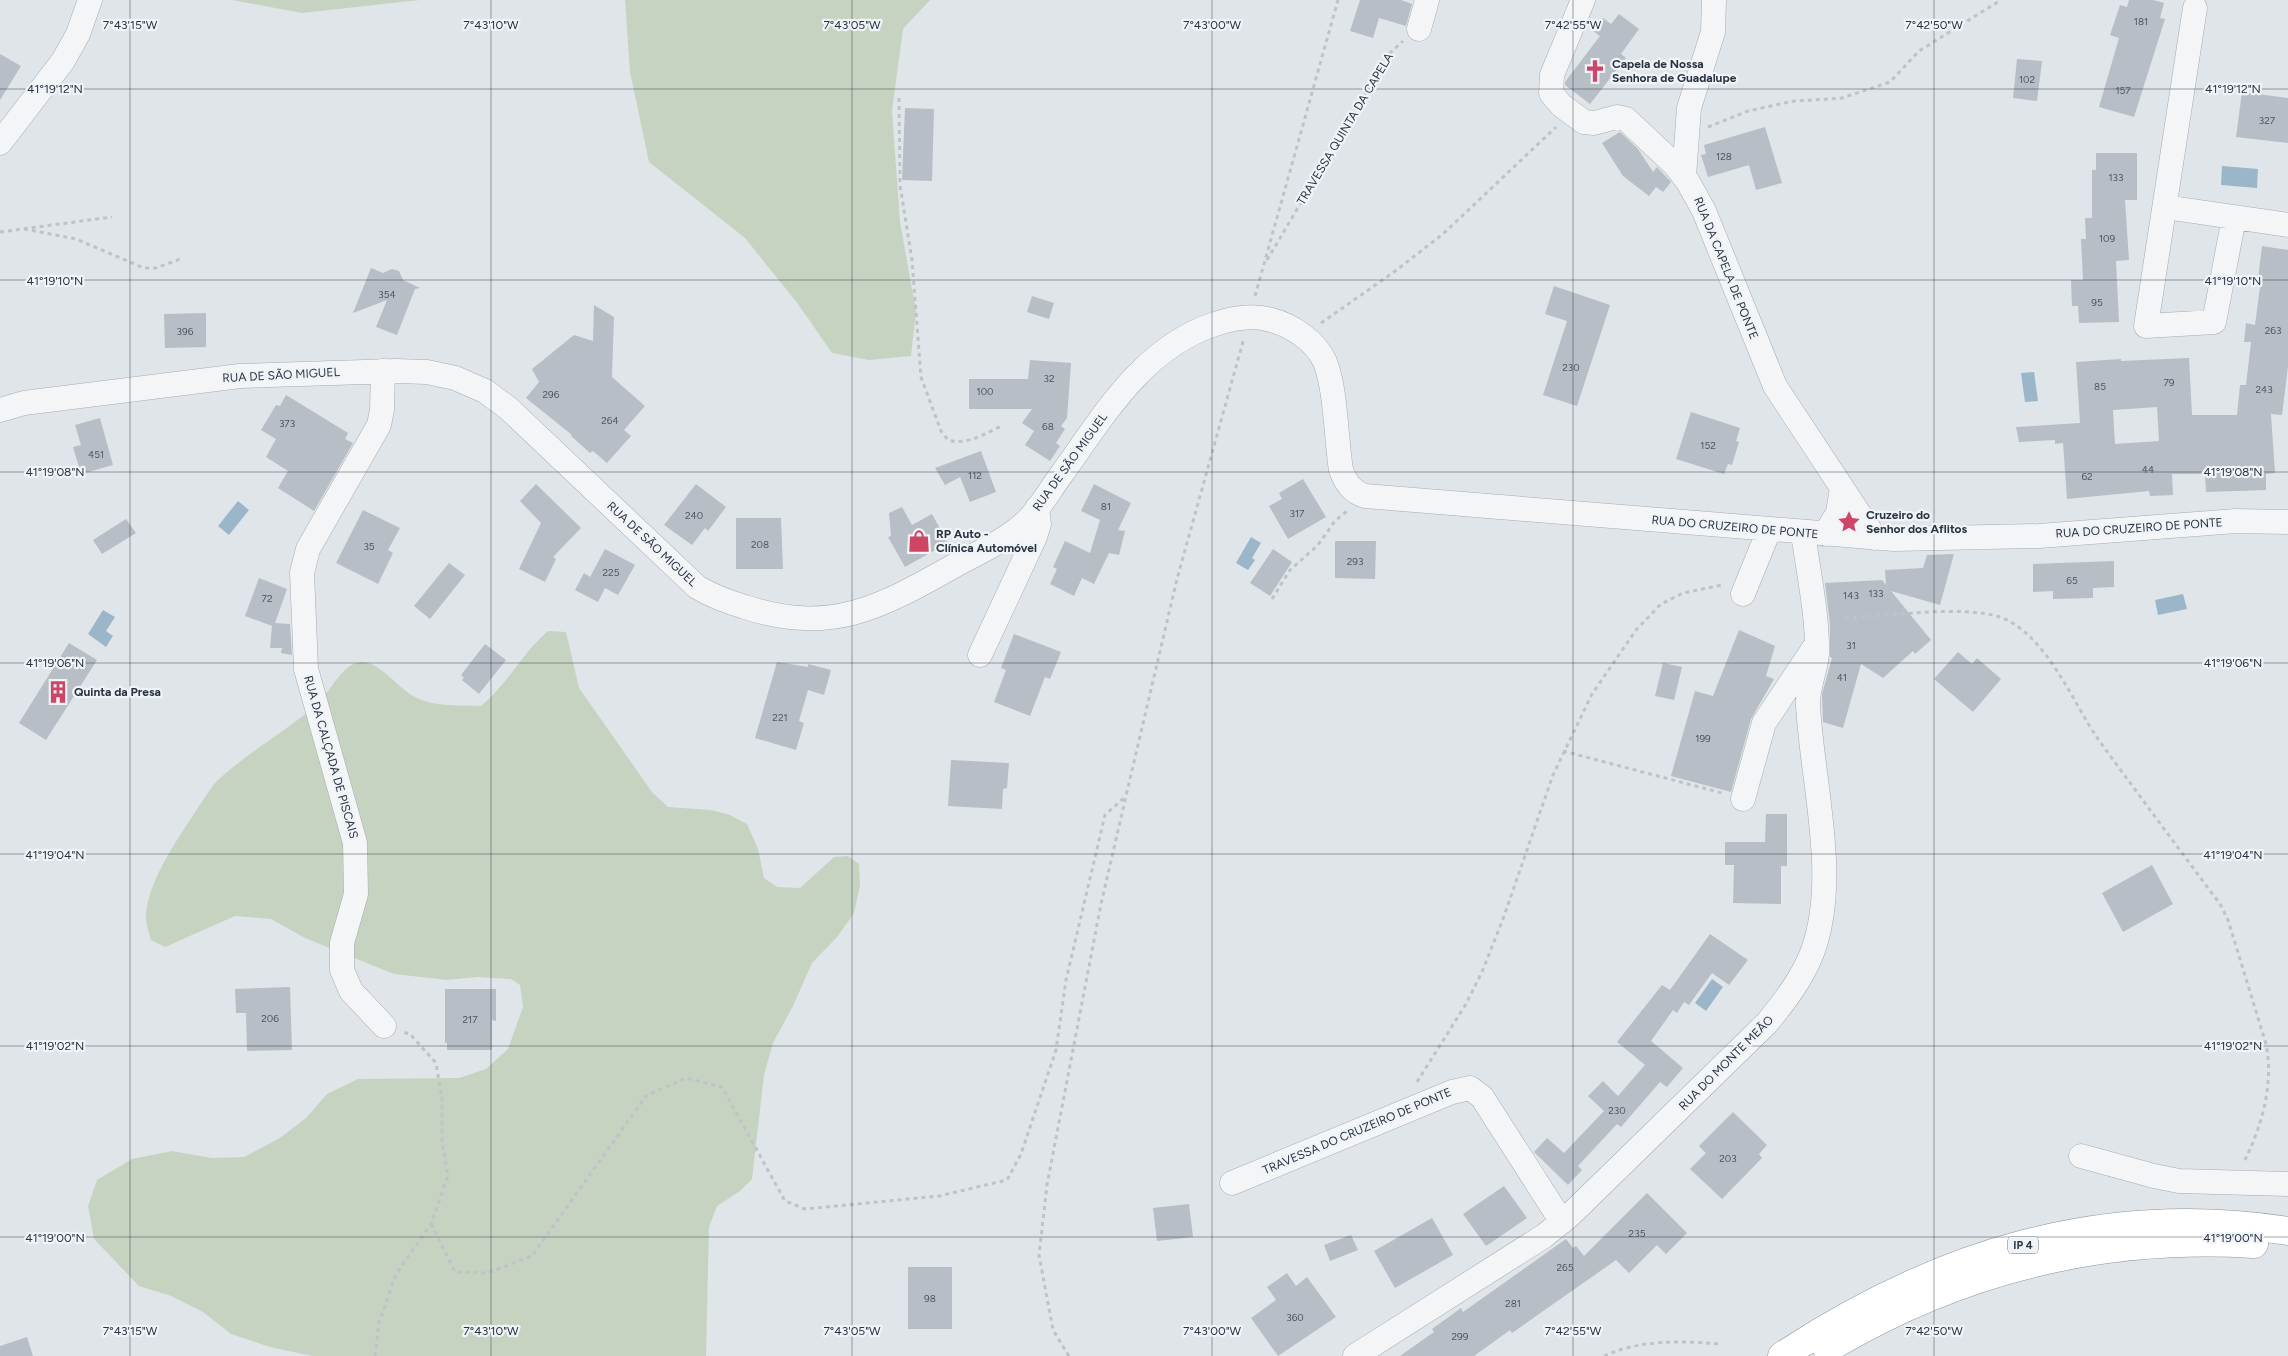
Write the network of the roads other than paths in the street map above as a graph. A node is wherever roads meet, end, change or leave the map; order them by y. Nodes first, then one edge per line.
1 (90, 0) edge
2 (1427, 0) edge
3 (1583, 0) edge
4 (1714, 0) edge
5 (2195, 8) dead end
6 (1418, 29) road end
7 (1646, 136) junction
8 (1687, 136) junction
9 (0, 143) edge
10 (1684, 176) junction
11 (2165, 207) junction
12 (2234, 218) junction
13 (2288, 225) edge
14 (383, 371) junction
15 (0, 410) edge
16 (1842, 488) junction
17 (1364, 496) joint
18 (1037, 508) junction
19 (2288, 522) edge
20 (1769, 530) junction
21 (1814, 534) junction
22 (1875, 538) junction
23 (1746, 588) road end
24 (1817, 644) junction
25 (980, 655) dead end
26 (1743, 799) road end
27 (384, 1026) dead end
28 (2081, 1156) dead end
29 (1232, 1183) dead end
30 (2288, 1184) edge
31 (1562, 1222) junction
32 (2288, 1231) edge
33 (2288, 1248) edge
34 (1355, 1356) edge
35 (1782, 1356) edge
36 (1815, 1356) edge

1 - 9 street
2 - 6 street
3 - 7 street, RUA DA CAPELA DE PONTE
4 - 8 street
5 - 11 street
7 - 8 street
7 - 10 street, RUA DA CAPELA DE PONTE
8 - 10 street
10 - 16 street, RUA DA CAPELA DE PONTE
11 - 12 street
11 - 12 street
12 - 13 street
14 - 15 street, RUA DE SÃO MIGUEL
14 - 18 street, RUA DE SÃO MIGUEL
14 - 27 street, RUA DA CALÇADA DE PISCAIS
16 - 21 street
16 - 22 street, RUA DA CAPELA DE PONTE
17 - 18 street, RUA DE SÃO MIGUEL
17 - 20 street, RUA DO CRUZEIRO DE PONTE
18 - 25 street
19 - 22 street, RUA DO CRUZEIRO DE PONTE
20 - 21 street, RUA DO CRUZEIRO DE PONTE
20 - 23 street
21 - 22 street, RUA DO CRUZEIRO DE PONTE
21 - 24 street, RUA DO MONTE MEÃO
24 - 26 street
24 - 31 street, RUA DO MONTE MEÃO
28 - 30 street
29 - 31 street, TRAVESSA DO CRUZEIRO DE PONTE
31 - 34 street, RUA DO MONTE MEÃO
32 - 35 highway, IP 4
33 - 36 highway, IP 4

